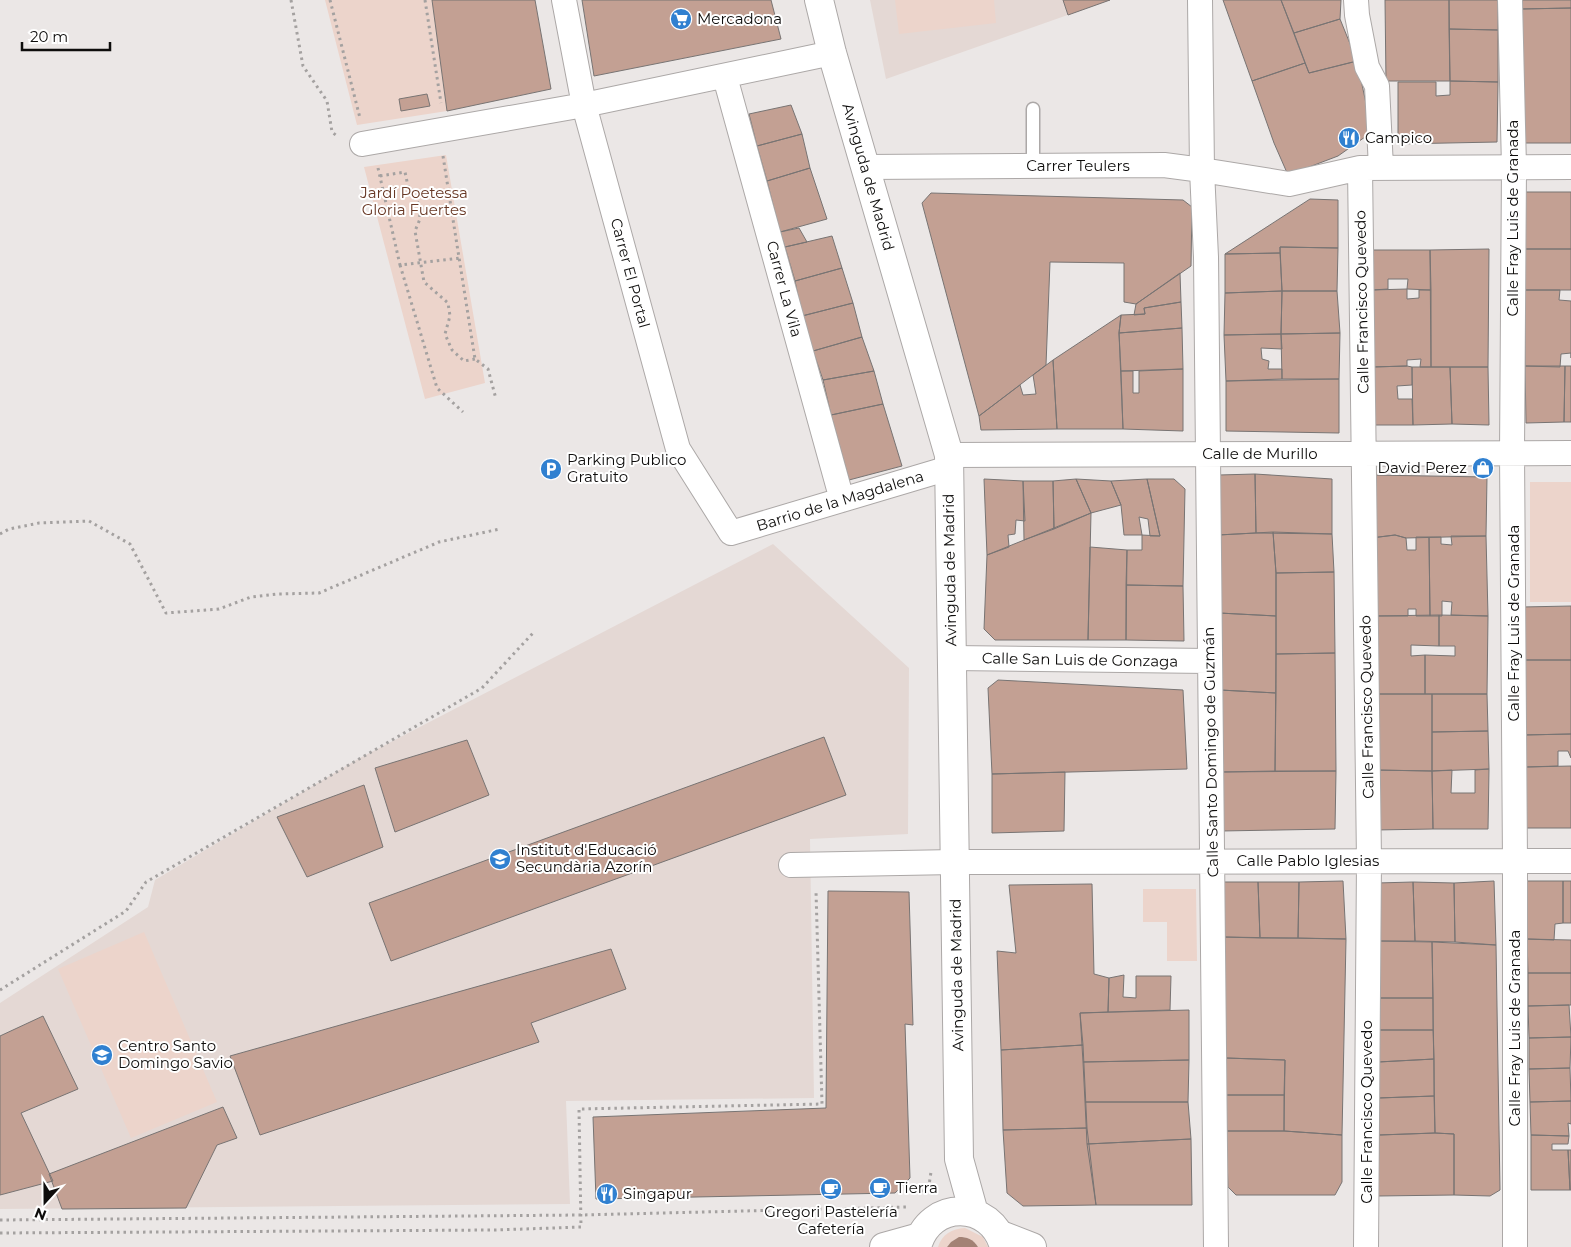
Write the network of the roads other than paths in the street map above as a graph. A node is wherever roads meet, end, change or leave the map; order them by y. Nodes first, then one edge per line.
1 (564, 0) edge
2 (819, 0) edge
3 (1200, 0) edge
4 (1356, 0) edge
5 (1510, 0) edge
6 (832, 53) junction
7 (725, 77) junction
8 (584, 105) junction
9 (1033, 109) dead end
10 (362, 144) road end
11 (1033, 166) junction
12 (865, 167) junction
13 (1571, 167) edge
14 (1370, 168) junction
15 (1514, 168) junction
16 (1202, 170) junction
17 (1571, 453) edge
18 (1207, 454) junction
19 (1364, 454) junction
20 (1512, 454) junction
21 (949, 462) junction
22 (842, 500) junction
23 (731, 533) joint
24 (952, 658) junction
25 (1210, 661) junction
26 (1515, 860) junction
27 (1369, 861) junction
28 (1571, 861) edge
29 (955, 862) junction
30 (1212, 862) junction
31 (791, 866) dead end
32 (959, 1159) junction
33 (974, 1213) junction
34 (942, 1215) junction
35 (1003, 1241) edge
36 (918, 1242) edge
37 (884, 1247) edge
38 (1032, 1247) edge
39 (1216, 1247) edge
40 (1366, 1247) edge
41 (1515, 1247) edge

1 - 8 street, Carrer El Portal
2 - 6 street, Avinguda de Madrid
3 - 16 street
4 - 14 street, Calle Francisco Quevedo
5 - 15 street, Calle Fray Luis de Granada
6 - 7 street
6 - 12 street, Avinguda de Madrid
7 - 8 street
7 - 22 street, Carrer La Vila
8 - 10 street
8 - 23 street, Carrer El Portal
9 - 11 lane
11 - 12 street, Carrer Teulers
11 - 16 street, Carrer Teulers
12 - 21 street, Avinguda de Madrid
13 - 15 street, Carrer Teulers
14 - 15 street, Carrer Teulers
14 - 16 street, Carrer Teulers
14 - 19 street, Calle Francisco Quevedo
15 - 20 street, Calle Fray Luis de Granada
16 - 18 street, Calle Santo Domingo de Guzmán
17 - 20 street, Calle de Murillo
18 - 19 street, Calle de Murillo
18 - 21 street, Calle de Murillo
18 - 25 street, Calle Santo Domingo de Guzmán
19 - 20 street, Calle de Murillo
19 - 27 street, Calle Francisco Quevedo
20 - 26 street, Calle Fray Luis de Granada
21 - 22 street, Barrio de la Magdalena
21 - 24 street, Avinguda de Madrid
22 - 23 street, Barrio de la Magdalena
24 - 25 street, Calle San Luis de Gonzaga
24 - 29 street, Avinguda de Madrid
25 - 30 street, Calle Santo Domingo de Guzmán
26 - 27 street, Calle Pablo Iglesias
26 - 28 street, Calle Pablo Iglesias
26 - 41 street, Calle Fray Luis de Granada
27 - 30 street, Calle Pablo Iglesias
27 - 40 street, Calle Francisco Quevedo
29 - 30 street, Calle Pablo Iglesias
29 - 31 street, Calle Pablo Iglesias
29 - 32 street, Avinguda de Madrid
30 - 39 street, Calle Santo Domingo de Guzmán
32 - 33 street, Avinguda de Madrid
32 - 34 street, Avinguda de Madrid
33 - 34 street
33 - 35 street
34 - 36 street
35 - 38 street
36 - 37 street

